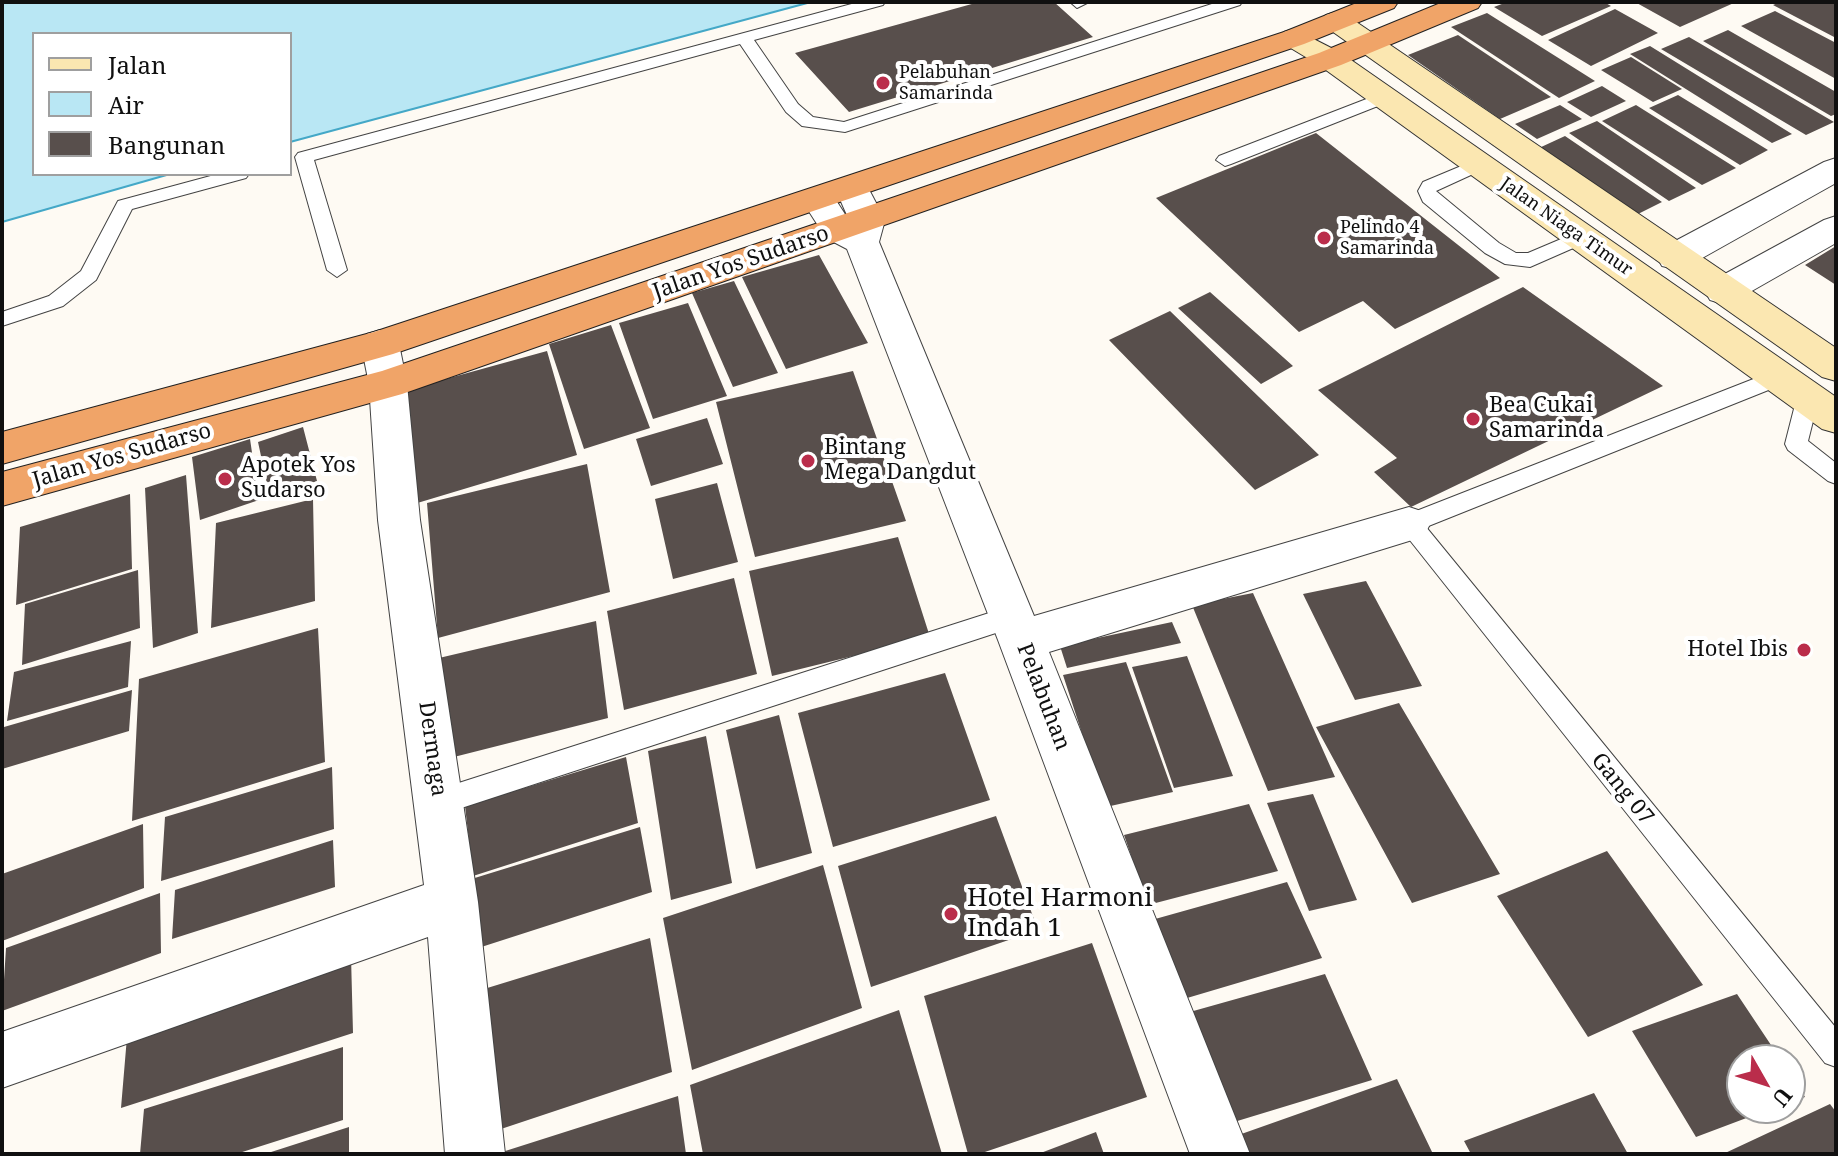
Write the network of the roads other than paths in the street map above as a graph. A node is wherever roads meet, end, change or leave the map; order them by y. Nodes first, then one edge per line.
1 (877, 2) edge
2 (1234, 2) edge
3 (1384, 2) edge
4 (1468, 2) edge
5 (1336, 21) junction
6 (744, 38) junction
7 (1294, 38) junction
8 (1371, 43) junction
9 (1330, 59) junction
10 (1382, 98) junction
11 (297, 159) edge
12 (1225, 160) dead end
13 (1478, 165) junction
14 (1836, 169) edge
15 (233, 176) edge
16 (852, 188) junction
17 (818, 199) junction
18 (1836, 228) edge
19 (856, 231) junction
20 (1580, 237) junction
21 (1675, 257) junction
22 (337, 270) dead end
23 (1723, 291) junction
24 (2, 319) edge
25 (384, 364) junction
26 (1836, 367) edge
27 (1779, 377) junction
28 (1808, 397) junction
29 (1836, 418) edge
30 (2, 448) edge
31 (1836, 475) edge
32 (2, 489) edge
33 (1409, 524) junction
34 (1016, 629) junction
35 (440, 802) junction
36 (452, 902) junction
37 (1836, 1052) edge
38 (2, 1060) edge
39 (475, 1154) edge
40 (1220, 1154) edge

1 - 6 lane
2 - 6 lane
3 - 5 highway, Jalan Yos Sudarso
4 - 8 highway, Jalan Yos Sudarso
5 - 7 highway, Jalan Yos Sudarso
5 - 8 main road, Jalan Niaga Timur
6 - 11 lane
7 - 9 main road, Jalan Niaga Timur
7 - 16 highway, Jalan Yos Sudarso
8 - 9 highway, Jalan Yos Sudarso
8 - 21 main road, Jalan Niaga Timur
9 - 10 main road, Jalan Niaga Timur
9 - 19 highway, Jalan Yos Sudarso
10 - 12 lane
10 - 13 main road, Jalan Niaga Timur
11 - 22 lane
13 - 20 main road, Jalan Niaga Timur
13 - 20 lane
14 - 21 street
15 - 24 lane
16 - 17 highway, Jalan Yos Sudarso
16 - 19 street, Pelabuhan
17 - 19 street, Pelabuhan
17 - 25 highway, Jalan Yos Sudarso
18 - 23 street
19 - 25 highway, Jalan Yos Sudarso
19 - 34 street, Pelabuhan
20 - 27 main road, Jalan Niaga Timur
21 - 23 main road, Jalan Niaga Timur
23 - 26 main road, Jalan Niaga Timur
25 - 30 highway, Jalan Yos Sudarso
25 - 32 highway, Jalan Yos Sudarso
25 - 35 street, Dermaga
27 - 28 main road, Jalan Niaga Timur
27 - 33 lane
28 - 29 main road, Jalan Niaga Timur
28 - 31 lane
33 - 34 street
33 - 37 lane, Gang 07
34 - 35 lane
34 - 40 street, Pelabuhan
35 - 36 street, Dermaga
36 - 38 street
36 - 39 street, Dermaga

